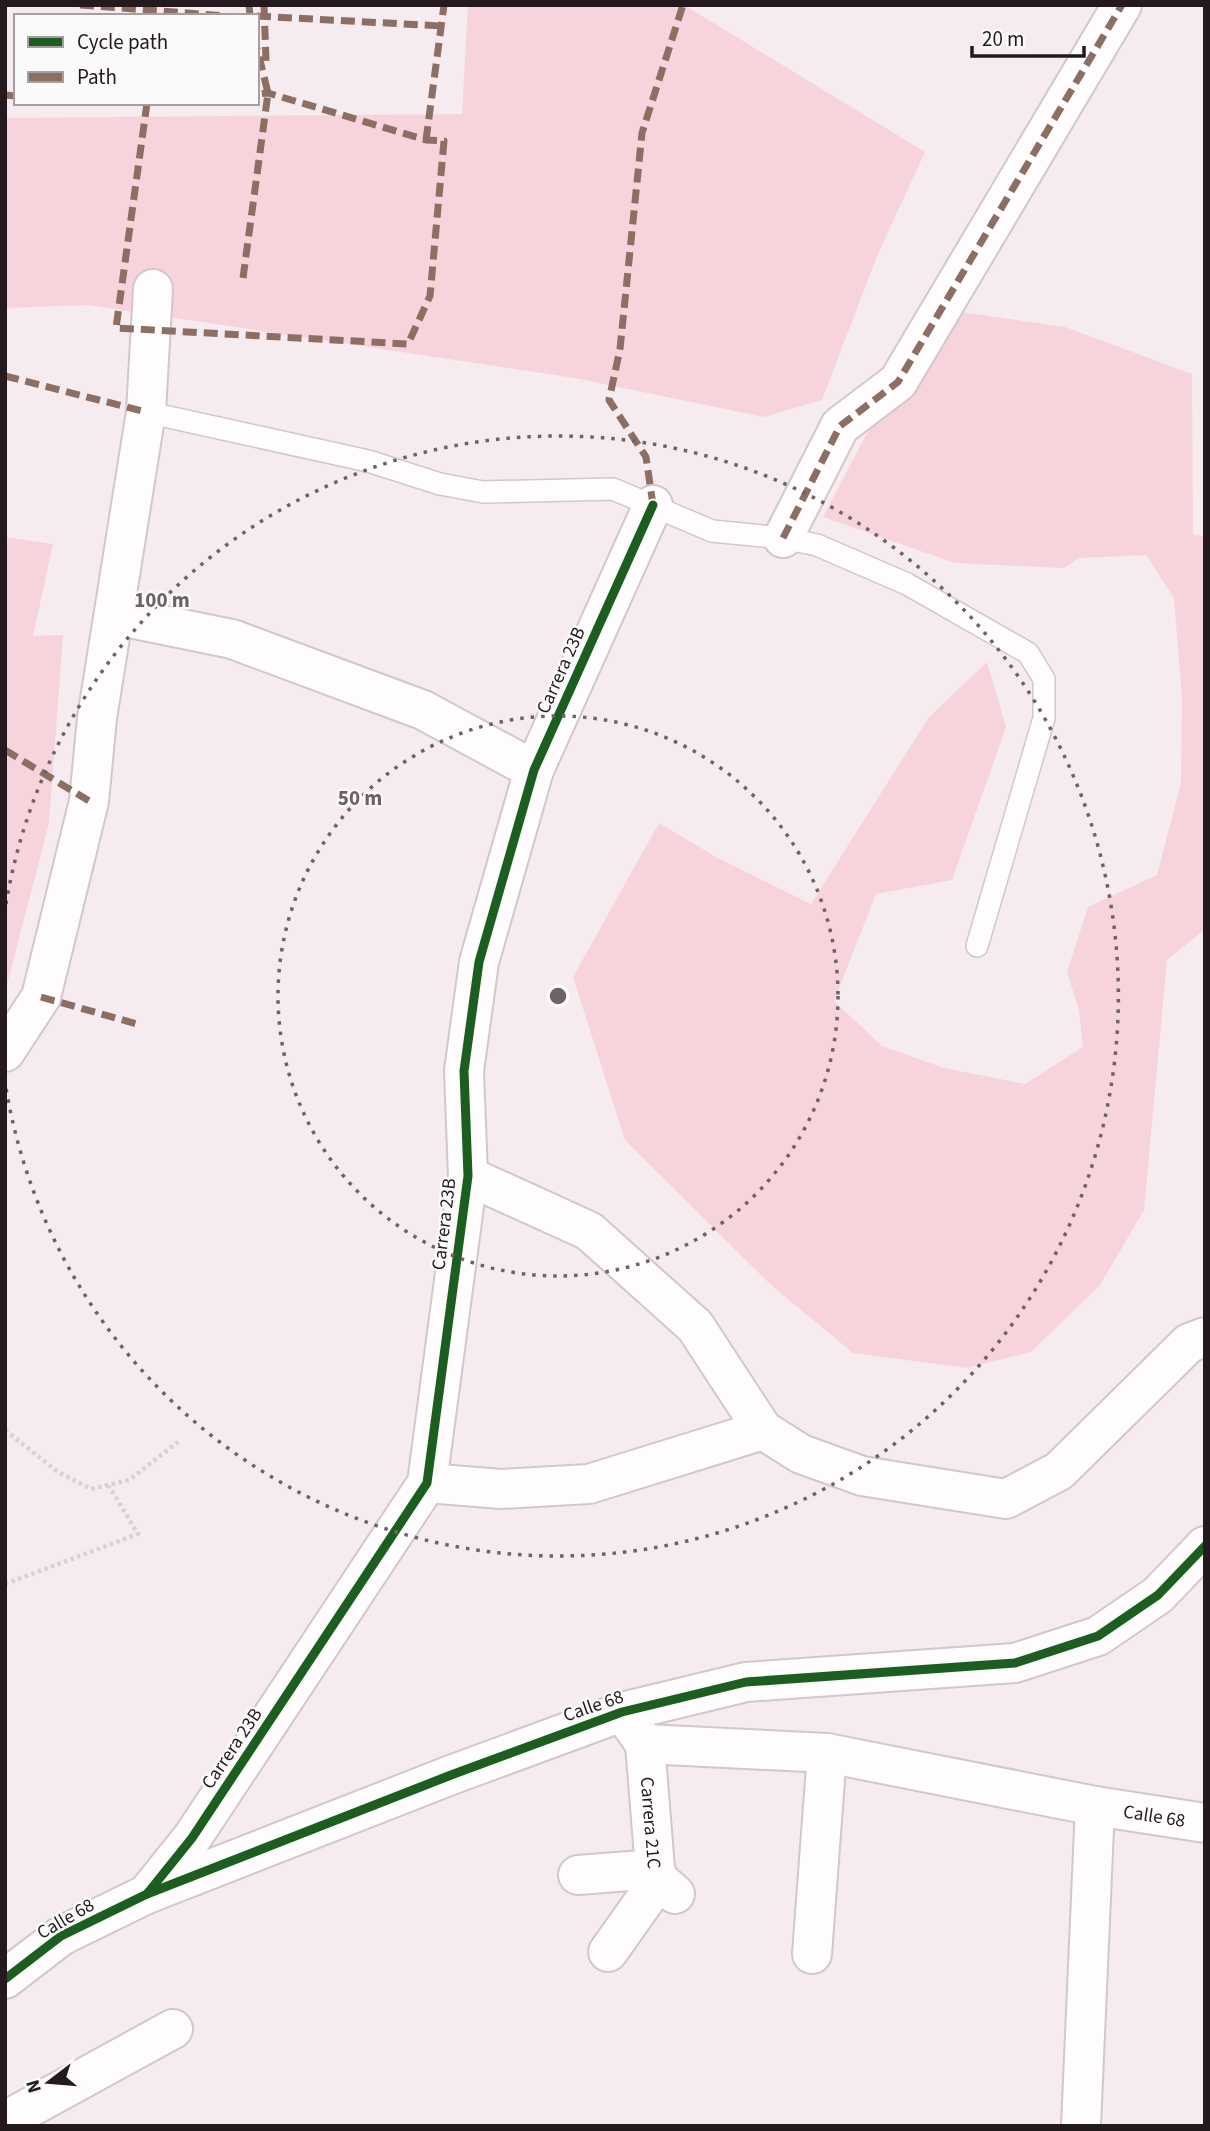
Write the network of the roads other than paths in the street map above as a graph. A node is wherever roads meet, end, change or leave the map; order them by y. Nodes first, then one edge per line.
1 (1122, 5) edge
2 (153, 289) dead end
3 (146, 412) junction
4 (653, 505) junction
5 (783, 538) junction
6 (114, 615) junction
7 (534, 770) junction
8 (977, 946) dead end
9 (5, 1052) edge
10 (468, 1176) junction
11 (1205, 1337) edge
12 (763, 1430) junction
13 (427, 1483) junction
14 (1205, 1546) edge
15 (622, 1712) junction
16 (645, 1744) junction
17 (827, 1753) junction
18 (1095, 1805) junction
19 (1205, 1823) edge
20 (578, 1875) dead end
21 (663, 1881) junction
22 (147, 1894) junction
23 (608, 1952) dead end
24 (812, 1954) dead end
25 (5, 1979) edge
26 (173, 2029) dead end
27 (5, 2121) edge
28 (1081, 2126) edge

1 - 5 street
2 - 3 street
3 - 4 lane
3 - 6 street
4 - 5 lane
4 - 7 street, Carrera 23B
5 - 8 lane
6 - 7 street
6 - 9 street
7 - 10 street, Carrera 23B
10 - 12 street
10 - 13 street, Carrera 23B
11 - 12 street
12 - 13 street
13 - 22 street, Carrera 23B
14 - 15 street, Calle 68
15 - 16 street, Calle 68
15 - 22 street, Calle 68
16 - 17 street, Calle 68
16 - 21 street, Carrera 21C
17 - 18 street, Calle 68
17 - 24 street
18 - 19 street, Calle 68
18 - 28 street
20 - 21 street
21 - 23 street
22 - 25 street, Calle 68
26 - 27 street

